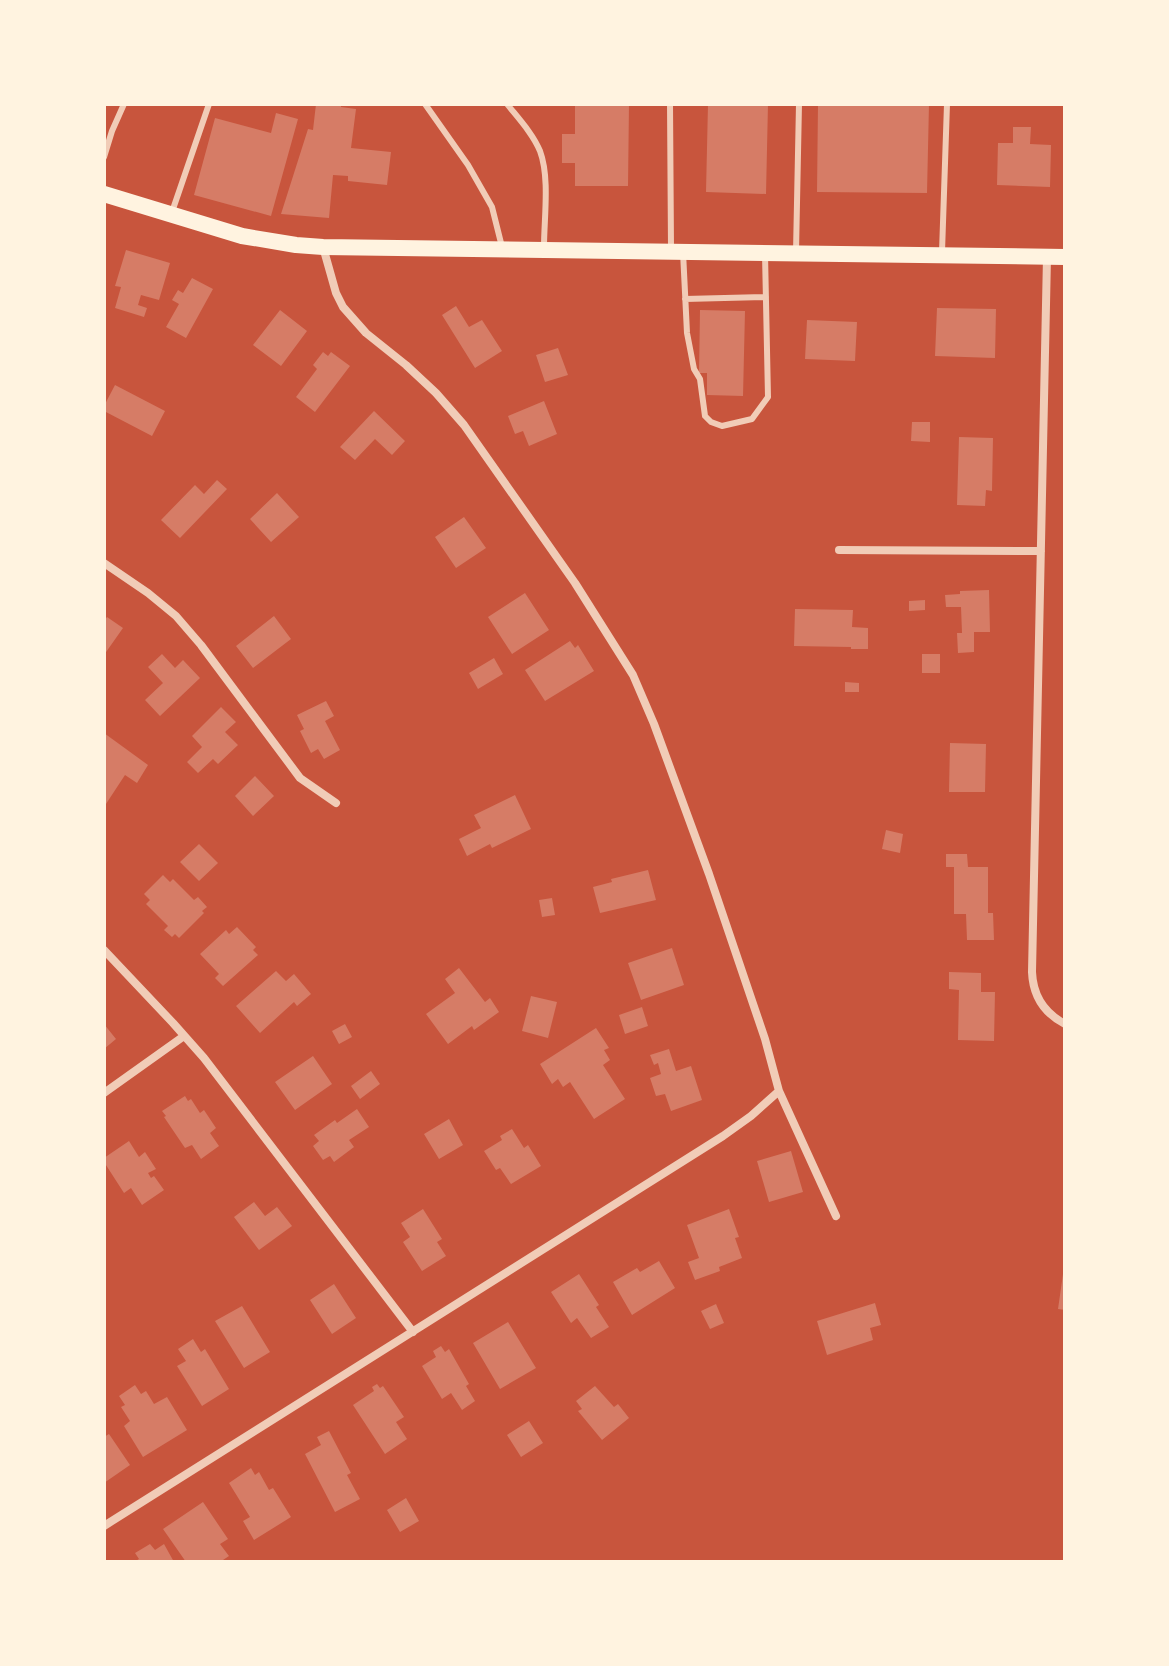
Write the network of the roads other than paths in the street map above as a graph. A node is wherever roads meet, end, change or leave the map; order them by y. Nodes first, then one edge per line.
1 (124, 104) edge
2 (209, 104) edge
3 (425, 104) edge
4 (507, 104) edge
5 (670, 104) edge
6 (799, 104) edge
7 (947, 104) edge
8 (104, 157) edge
9 (104, 194) edge
10 (171, 215) junction
11 (323, 247) junction
12 (503, 250) junction
13 (544, 251) junction
14 (677, 252) junction
15 (765, 254) junction
16 (796, 254) junction
17 (942, 256) junction
18 (1047, 257) junction
19 (1065, 257) edge
20 (766, 297) junction
21 (685, 299) junction
22 (839, 550) dead end
23 (1041, 551) junction
24 (104, 563) edge
25 (336, 803) dead end
26 (104, 950) edge
27 (1065, 1024) edge
28 (184, 1036) junction
29 (779, 1091) junction
30 (104, 1093) edge
31 (836, 1216) dead end
32 (413, 1332) junction
33 (104, 1526) edge

1 - 8 lane
2 - 10 lane
3 - 12 lane
4 - 13 lane
5 - 14 lane
6 - 16 lane
7 - 17 lane
9 - 10 main road
10 - 11 main road
11 - 12 main road
11 - 29 street
12 - 13 main road
13 - 14 main road
14 - 15 main road
14 - 21 lane
15 - 16 main road
15 - 20 lane
16 - 17 main road
17 - 18 main road
18 - 19 main road
18 - 23 street
20 - 21 lane
20 - 21 lane
22 - 23 street
23 - 27 street
24 - 25 street
26 - 28 street
28 - 30 street
28 - 32 street
29 - 31 street
29 - 32 street
32 - 33 street

